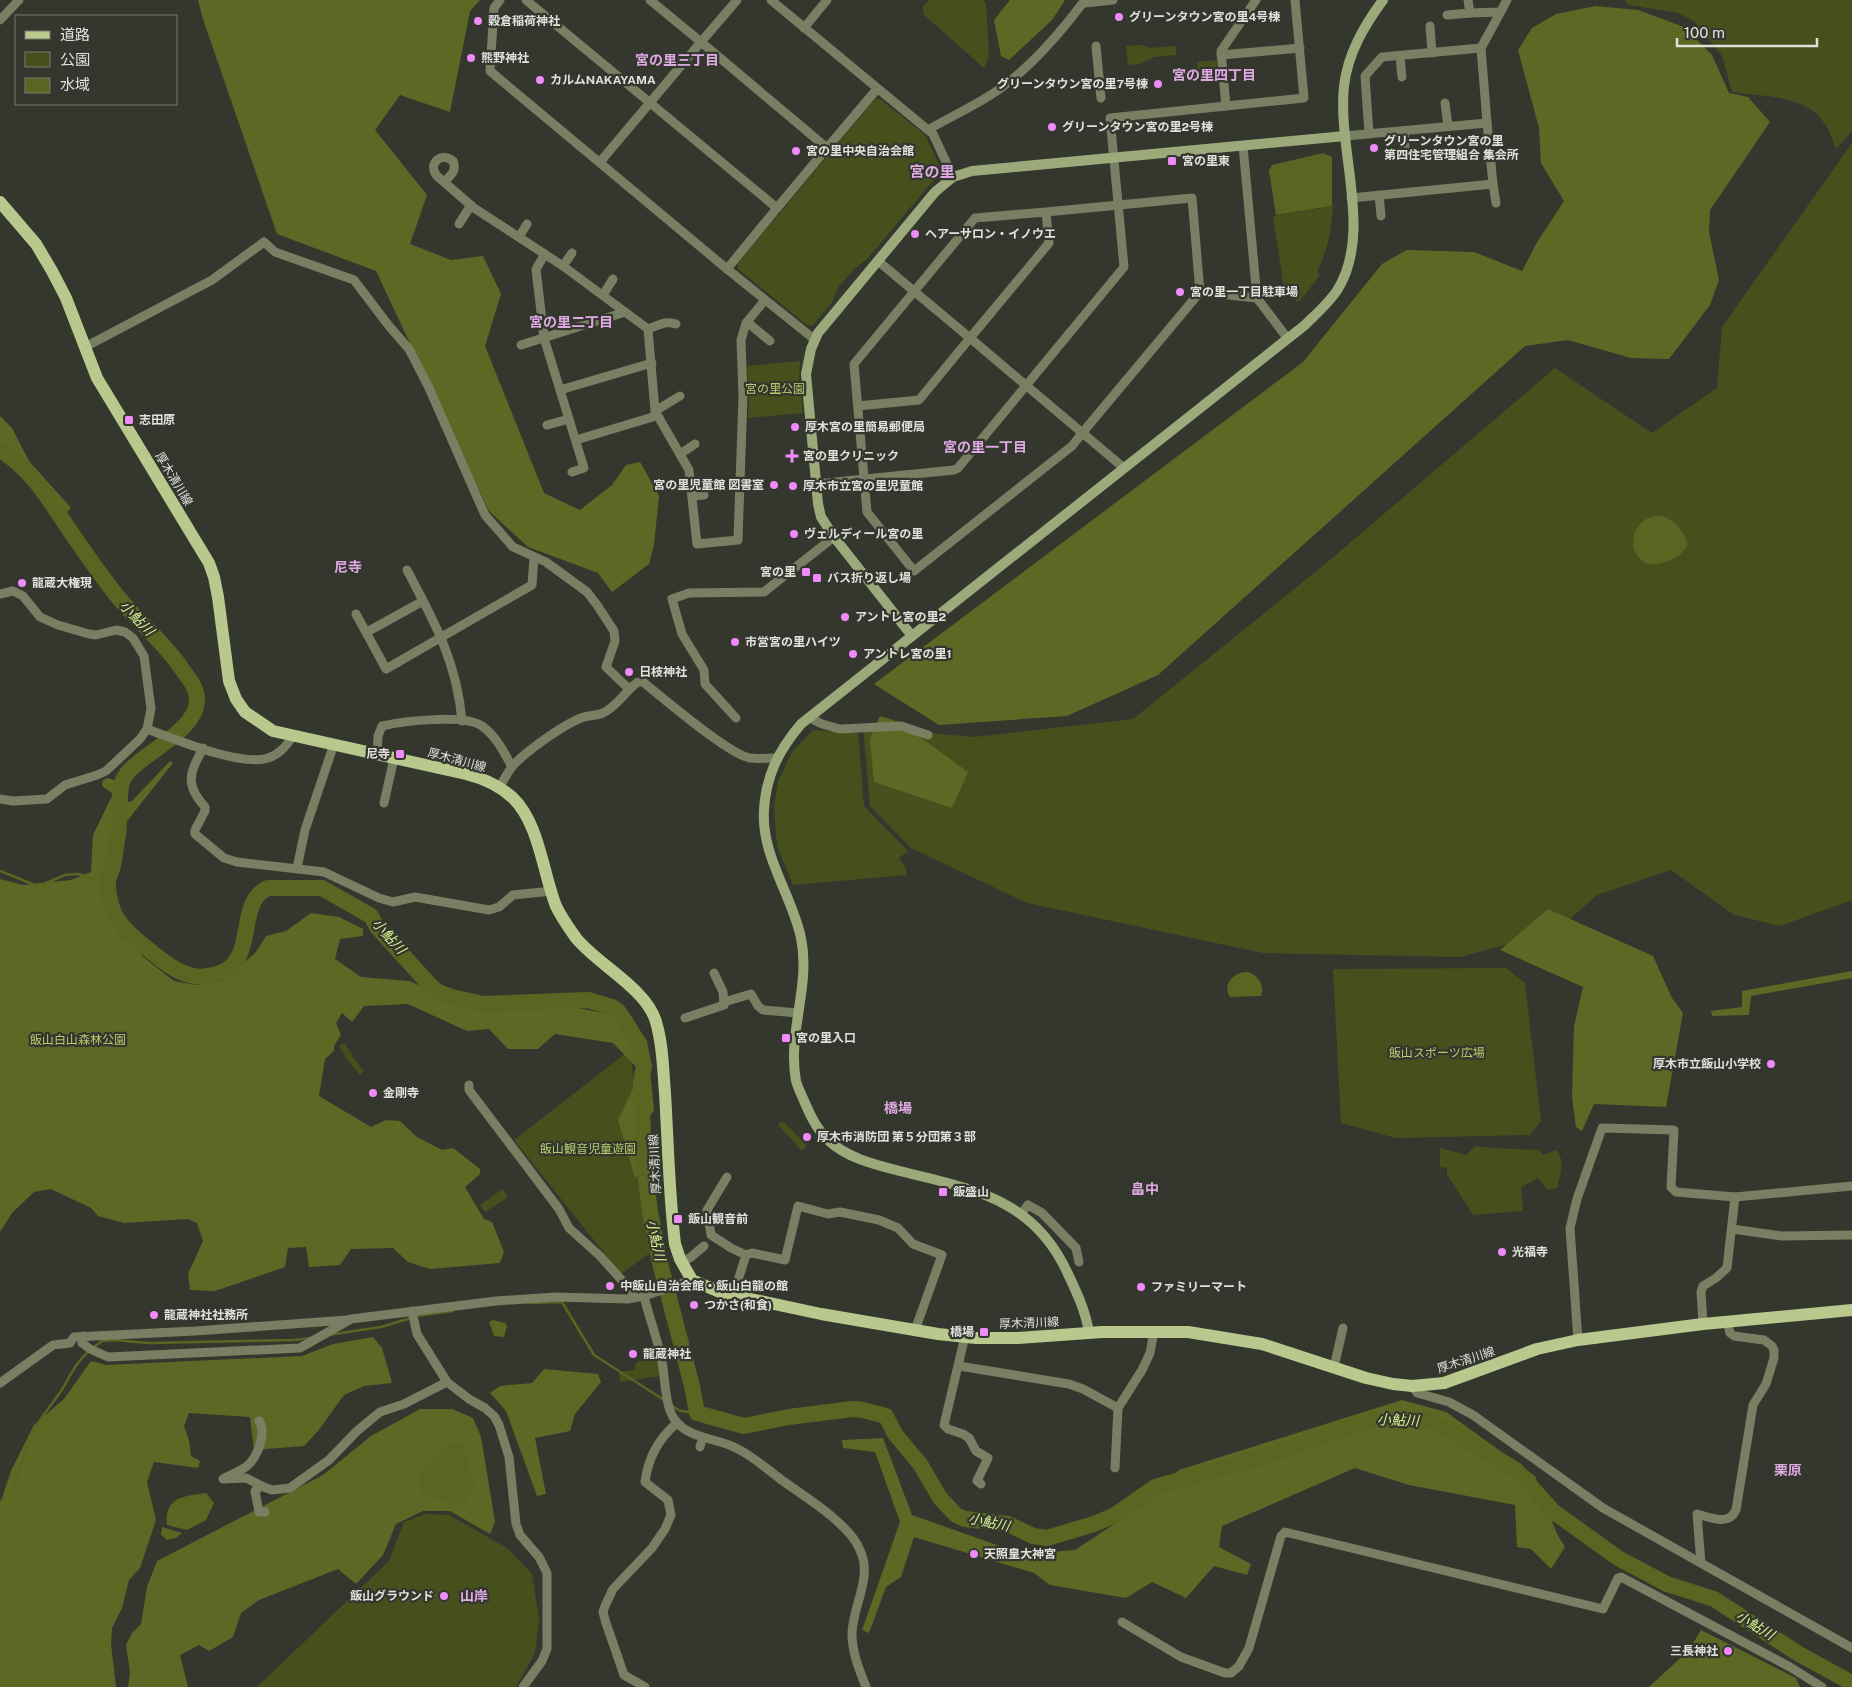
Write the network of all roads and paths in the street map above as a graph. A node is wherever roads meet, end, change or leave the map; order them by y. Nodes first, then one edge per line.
1 (19, 0) edge
2 (500, 0) edge
3 (526, 0) edge
4 (650, 0) edge
5 (737, 0) edge
6 (771, 0) edge
7 (827, 0) edge
8 (1114, 0) edge
9 (1256, 0) edge
10 (1295, 0) edge
11 (1383, 0) edge
12 (1468, 0) edge
13 (1507, 0) edge
14 (1500, 12) junction
15 (1470, 13) junction
16 (1447, 15) dead end
17 (0, 20) edge
18 (1430, 26) dead end
19 (804, 28) junction
20 (701, 42) junction
21 (1096, 46) dead end
22 (1300, 48) junction
23 (1481, 48) junction
24 (1432, 53) junction
25 (1221, 55) junction
26 (1400, 56) junction
27 (1402, 77) dead end
28 (877, 89) junction
29 (1101, 98) dead end
30 (651, 103) junction
31 (1445, 103) dead end
32 (1226, 106) junction
33 (1487, 123) junction
34 (1448, 126) junction
35 (928, 130) junction
36 (1404, 131) junction
37 (1369, 134) junction
38 (1345, 136) junction
39 (1242, 146) junction
40 (827, 148) junction
41 (1405, 150) dead end
42 (1113, 158) junction
43 (600, 162) junction
44 (953, 177) junction
45 (444, 182) dead end
46 (1493, 184) junction
47 (1379, 195) junction
48 (1351, 198) junction
49 (0, 202) edge
50 (1496, 203) dead end
51 (471, 205) junction
52 (1118, 205) junction
53 (777, 208) junction
54 (1046, 212) junction
55 (1381, 216) dead end
56 (459, 224) dead end
57 (527, 224) dead end
58 (519, 237) junction
59 (572, 253) dead end
60 (545, 254) junction
61 (878, 261) junction
62 (563, 266) junction
63 (727, 269) junction
64 (614, 280) dead end
65 (914, 291) junction
66 (1200, 292) junction
67 (603, 295) junction
68 (1256, 298) junction
69 (766, 300) junction
70 (625, 312) junction
71 (747, 322) junction
72 (676, 324) dead end
73 (648, 329) junction
74 (544, 338) junction
75 (970, 338) junction
76 (814, 339) junction
77 (1288, 339) junction
78 (770, 341) dead end
79 (520, 345) dead end
80 (85, 347) junction
81 (652, 362) junction
82 (1026, 386) junction
83 (560, 390) junction
84 (680, 396) dead end
85 (858, 406) junction
86 (656, 413) junction
87 (569, 419) junction
88 (547, 425) dead end
89 (1084, 432) junction
90 (576, 440) junction
91 (695, 444) dead end
92 (680, 454) junction
93 (1124, 468) junction
94 (572, 472) dead end
95 (864, 479) junction
96 (816, 484) junction
97 (704, 495) dead end
98 (692, 496) junction
99 (834, 537) junction
100 (534, 558) junction
101 (407, 570) dead end
102 (0, 594) edge
103 (423, 601) junction
104 (356, 614) dead end
105 (367, 632) junction
106 (912, 636) junction
107 (441, 638) junction
108 (629, 689) junction
109 (736, 718) dead end
110 (810, 718) junction
111 (462, 721) junction
112 (151, 730) junction
113 (928, 735) dead end
114 (293, 736) junction
115 (334, 744) junction
116 (201, 748) junction
117 (377, 754) junction
118 (394, 758) junction
119 (777, 758) junction
120 (512, 767) junction
121 (499, 788) junction
122 (0, 799) edge
123 (384, 803) dead end
124 (297, 868) junction
125 (552, 891) junction
126 (714, 973) dead end
127 (724, 1002) junction
128 (798, 1013) junction
129 (685, 1018) dead end
130 (469, 1085) dead end
131 (727, 1177) dead end
132 (1852, 1186) edge
133 (1735, 1197) junction
134 (1021, 1214) junction
135 (1732, 1228) junction
136 (1852, 1235) edge
137 (704, 1246) dead end
138 (746, 1255) junction
139 (682, 1262) junction
140 (1079, 1262) dead end
141 (686, 1281) junction
142 (644, 1296) junction
143 (733, 1296) junction
144 (1852, 1310) edge
145 (412, 1311) junction
146 (351, 1319) junction
147 (1727, 1322) junction
148 (1703, 1324) junction
149 (1343, 1328) dead end
150 (915, 1330) junction
151 (1154, 1331) junction
152 (1088, 1333) junction
153 (83, 1336) junction
154 (965, 1336) junction
155 (1578, 1340) junction
156 (959, 1366) junction
157 (1334, 1367) junction
158 (447, 1382) junction
159 (0, 1383) edge
160 (1412, 1386) junction
161 (1118, 1408) junction
162 (258, 1421) dead end
163 (677, 1423) junction
164 (1115, 1468) dead end
165 (977, 1482) dead end
166 (262, 1486) junction
167 (265, 1512) dead end
168 (1700, 1563) junction
169 (1122, 1622) dead end
170 (1852, 1647) edge
171 (523, 1687) edge
172 (645, 1687) edge
173 (866, 1687) edge
174 (1822, 1687) edge

1 - 17 street
2 - 43 street
3 - 30 street
4 - 20 street
5 - 20 street
6 - 19 street
7 - 19 street
8 - 35 street
9 - 25 street
10 - 22 street
11 - 38 street
12 - 15 street
13 - 14 street
14 - 15 street
14 - 23 street
15 - 16 street
18 - 24 street
19 - 28 street
20 - 30 street
20 - 40 street
21 - 29 street
22 - 25 street
22 - 32 street
23 - 24 street
23 - 33 street
24 - 26 street
25 - 32 street
26 - 27 street
26 - 37 street
28 - 35 street
28 - 40 street
30 - 43 street
30 - 53 street
31 - 34 street
32 - 42 street
33 - 34 street
33 - 46 street
34 - 36 street
35 - 44 street
36 - 37 street
36 - 41 street
37 - 38 street
38 - 39 street
38 - 48 street
39 - 42 street
39 - 68 street
40 - 53 street
42 - 44 street
42 - 52 street
43 - 63 street
44 - 61 street
45 - 51 street
46 - 47 street
46 - 50 street
47 - 48 street
47 - 55 street
48 - 77 street
49 - 80 main road, 厚木清川線
51 - 56 street
51 - 58 street
52 - 54 street
52 - 66 street
52 - 82 street
53 - 63 street
54 - 65 street
54 - 75 street
57 - 58 street
58 - 60 street
59 - 62 street
60 - 62 street
60 - 74 street
61 - 65 street
61 - 76 street
62 - 67 street
63 - 69 street
64 - 67 street
65 - 75 street
65 - 85 street
66 - 68 street
66 - 89 street
67 - 70 street
68 - 77 street
69 - 71 street
69 - 76 street
70 - 73 street
70 - 74 street
71 - 78 street
71 - 98 street
72 - 73 street
73 - 81 street
74 - 79 street
74 - 83 street
75 - 82 street
75 - 85 street
76 - 96 street
77 - 93 street
80 - 100 street
80 - 114 main road, 厚木清川線
81 - 83 street
81 - 86 street
82 - 89 street
82 - 95 street
83 - 87 street
84 - 86 street
85 - 95 street
86 - 90 street
86 - 92 street
87 - 88 street
87 - 90 street
89 - 93 street
89 - 95 street
90 - 94 street
91 - 92 street
92 - 98 street
93 - 106 street
95 - 96 street
96 - 99 street
97 - 98 street
99 - 106 street
99 - 109 street
100 - 107 street
100 - 108 street
101 - 103 street
102 - 112 street
103 - 105 street
103 - 107 street
104 - 105 street
105 - 107 street
106 - 110 street
107 - 111 street
108 - 119 street
108 - 120 street
110 - 113 street
110 - 119 street
111 - 117 street
111 - 120 street
112 - 116 street
112 - 122 street
114 - 115 main road, 厚木清川線
114 - 116 street
115 - 117 main road, 厚木清川線
115 - 124 street
116 - 124 street
117 - 118 main road, 厚木清川線
118 - 121 main road, 厚木清川線
118 - 123 street
119 - 128 street
120 - 121 street
121 - 125 main road, 厚木清川線
124 - 125 street
125 - 139 main road, 厚木清川線
126 - 127 street
127 - 128 street
127 - 129 street
128 - 134 street
130 - 142 street
131 - 138 street
132 - 133 street
133 - 135 street
133 - 155 street
134 - 140 street
134 - 152 street
135 - 136 street
135 - 148 street
137 - 139 street
138 - 143 street
138 - 150 street
139 - 141 main road, 厚木清川線
141 - 142 street
141 - 143 main road, 厚木清川線
142 - 145 street
142 - 163 street
143 - 150 main road, 厚木清川線
144 - 147 main road, 厚木清川線
145 - 146 street
145 - 158 street
146 - 153 street
146 - 153 street
147 - 148 main road, 厚木清川線
147 - 168 street
148 - 155 main road, 厚木清川線
149 - 157 street
150 - 154 main road, 厚木清川線
151 - 152 main road, 厚木清川線
151 - 157 main road, 厚木清川線
151 - 161 street
152 - 154 main road, 厚木清川線
153 - 159 street
154 - 156 street
155 - 160 main road, 厚木清川線
156 - 161 street
156 - 165 street
157 - 160 main road, 厚木清川線
158 - 166 street
158 - 171 street
160 - 168 street
161 - 164 street
162 - 166 street
163 - 172 street
163 - 173 street
166 - 167 street
168 - 170 street
169 - 174 street

